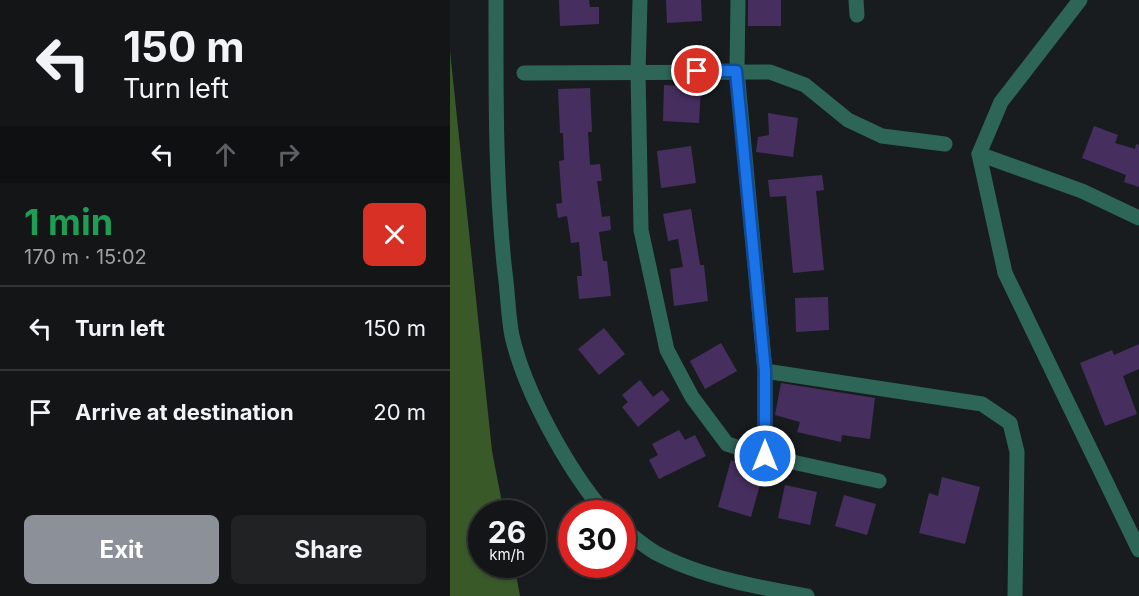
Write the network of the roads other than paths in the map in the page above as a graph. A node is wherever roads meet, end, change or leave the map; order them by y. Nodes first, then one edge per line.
1 (496, 0) edge
2 (640, 0) edge
3 (738, 0) edge
4 (1080, 0) edge
5 (736, 71) junction
6 (638, 72) junction
7 (524, 73) dead end
8 (945, 144) dead end
9 (979, 154) junction
10 (1139, 218) edge
11 (765, 371) junction
12 (765, 456) junction
13 (879, 481) dead end
14 (594, 500) edge
15 (636, 538) edge
16 (1139, 550) edge
17 (807, 596) edge
18 (1015, 596) edge

1 - 14 street
2 - 6 street
3 - 5 street
4 - 9 street
5 - 6 street
5 - 8 street
5 - 11 street
6 - 7 street
6 - 12 street
9 - 10 street
9 - 16 street
11 - 12 street
11 - 18 street
12 - 13 street
15 - 17 street

